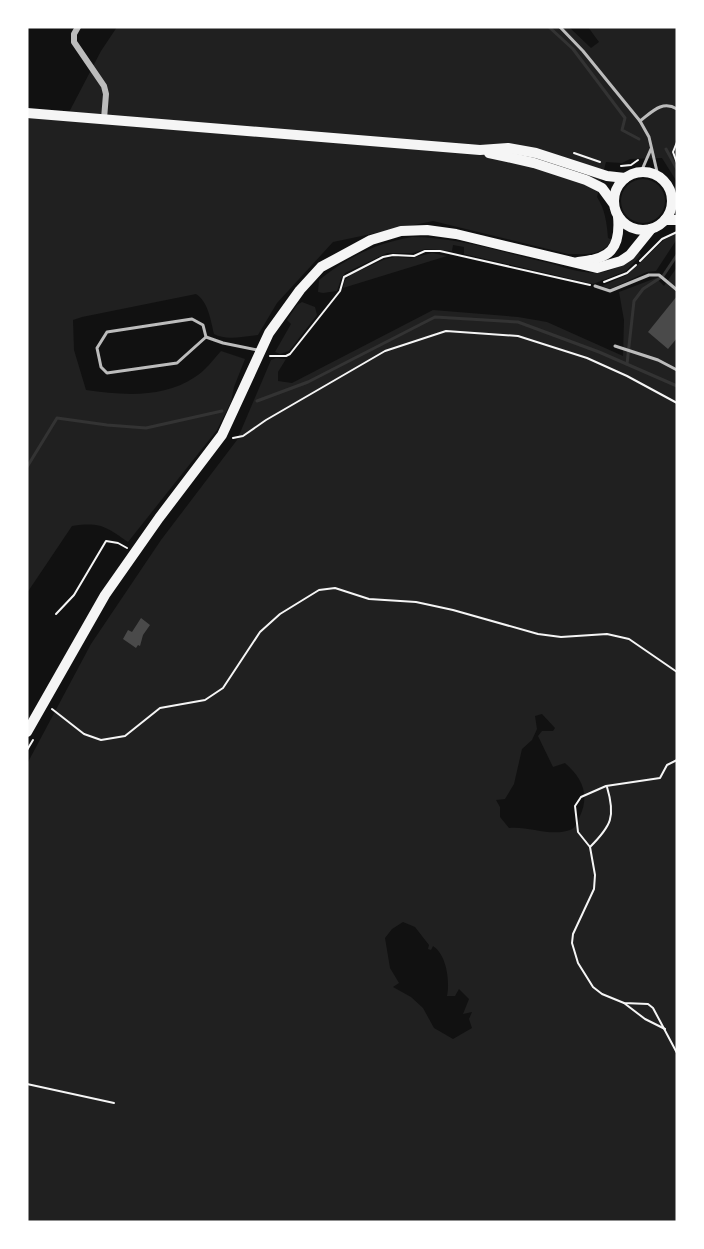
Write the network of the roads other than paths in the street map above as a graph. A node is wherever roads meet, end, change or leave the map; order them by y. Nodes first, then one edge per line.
1 (78, 27) edge
2 (560, 27) edge
3 (677, 109) edge
4 (27, 113) edge
5 (104, 119) junction
6 (640, 121) junction
7 (652, 148) junction
8 (480, 150) junction
9 (642, 172) junction
10 (658, 176) junction
11 (625, 177) junction
12 (674, 199) edge
13 (614, 203) junction
14 (618, 216) junction
15 (665, 220) junction
16 (677, 220) edge
17 (651, 229) junction
18 (575, 262) junction
19 (596, 286) road end
20 (677, 290) edge
21 (206, 338) junction
22 (615, 346) dead end
23 (260, 350) junction
24 (677, 370) edge
25 (27, 732) edge

1 - 5 street
2 - 6 lane
3 - 6 lane
4 - 5 main road
5 - 8 main road
6 - 7 lane
7 - 9 lane
7 - 10 lane
8 - 11 main road
8 - 13 main road
9 - 10 main road
9 - 11 main road
10 - 12 main road
11 - 13 main road
12 - 15 main road
13 - 14 main road
14 - 17 main road
14 - 18 main road
15 - 16 main road
15 - 17 main road
17 - 18 main road
18 - 23 main road
19 - 20 lane
21 - 21 lane
21 - 23 lane
22 - 24 lane
23 - 25 main road

